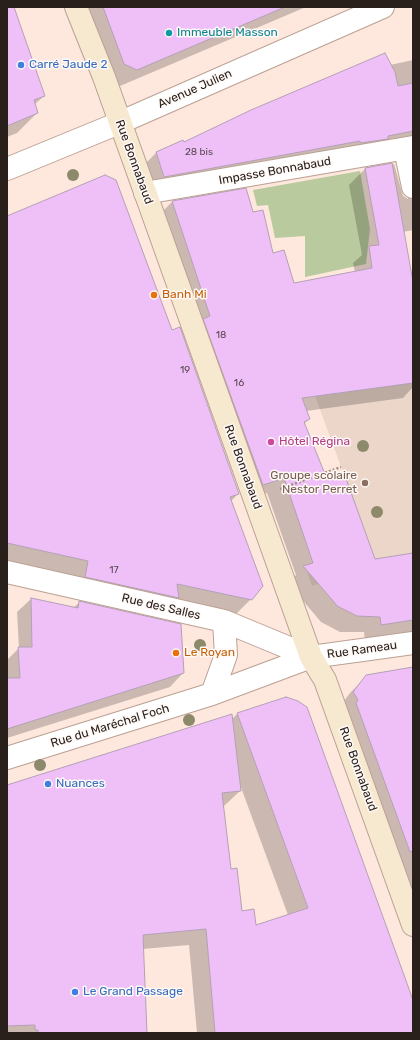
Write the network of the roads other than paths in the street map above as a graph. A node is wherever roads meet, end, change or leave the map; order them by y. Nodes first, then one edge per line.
1 (76, 7) edge
2 (383, 7) edge
3 (119, 123) junction
4 (409, 148) edge
5 (7, 169) edge
6 (413, 187) edge
7 (145, 193) junction
8 (7, 572) edge
9 (224, 621) junction
10 (413, 643) edge
11 (311, 658) junction
12 (212, 694) junction
13 (7, 758) edge
14 (413, 925) edge

1 - 3 main road, Rue Bonnabaud
2 - 3 street, Avenue Julien
3 - 5 street, Avenue Julien
3 - 7 main road, Rue Bonnabaud
4 - 6 street, Impasse Bonnabaud
4 - 7 street, Impasse Bonnabaud
7 - 11 main road, Rue Bonnabaud
8 - 9 street, Rue des Salles
9 - 11 street, Rue des Salles
9 - 12 street
10 - 11 street, Rue Rameau
11 - 12 street, Rue du Maréchal Foch
11 - 14 main road, Rue Bonnabaud
12 - 13 street, Rue du Maréchal Foch

